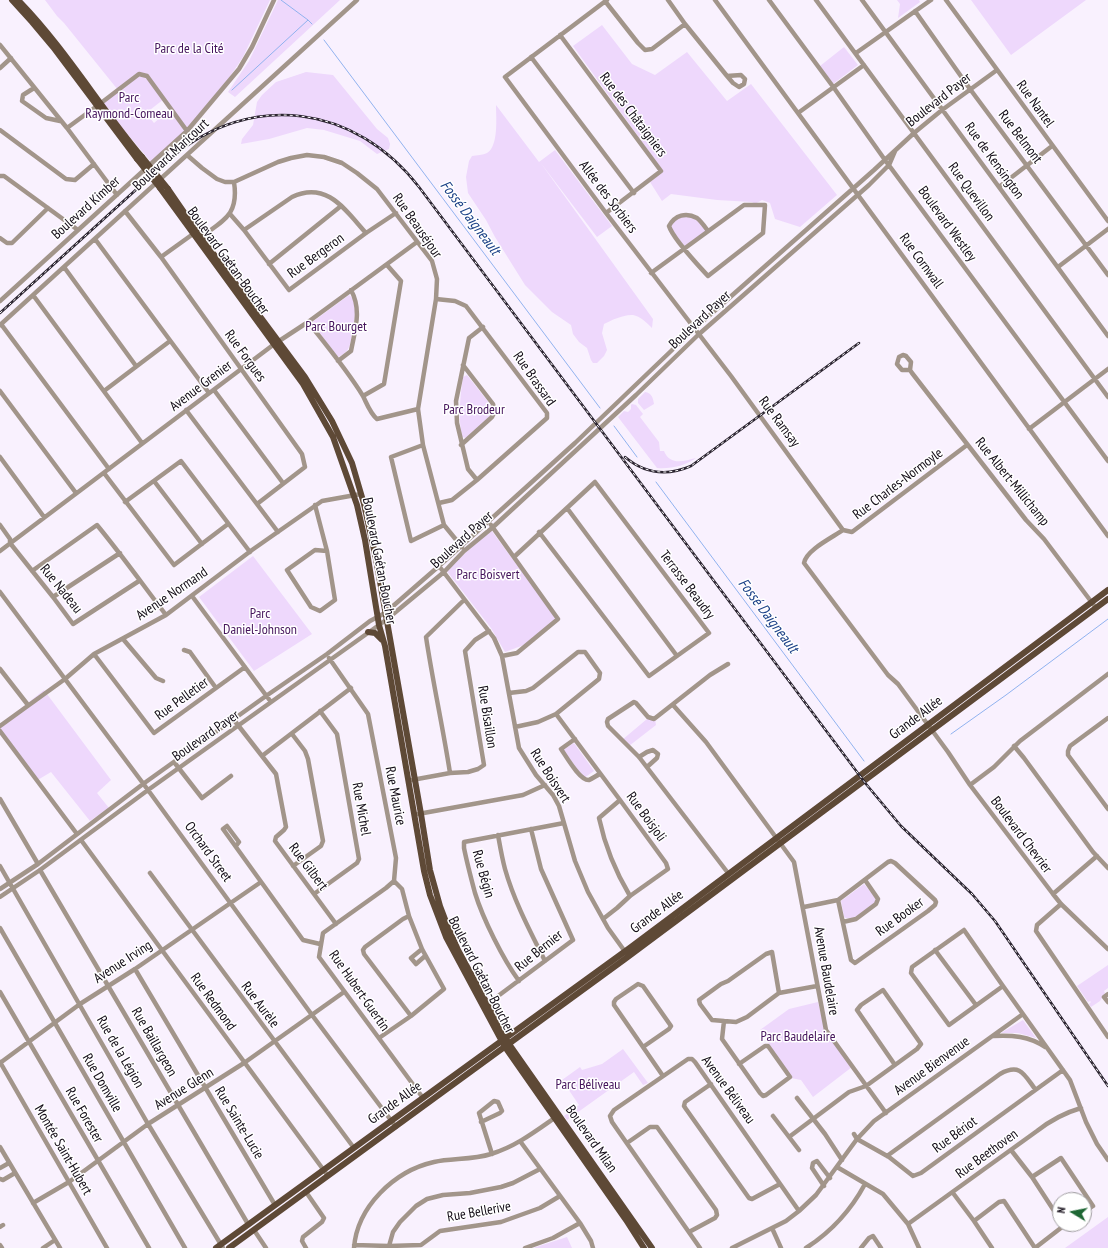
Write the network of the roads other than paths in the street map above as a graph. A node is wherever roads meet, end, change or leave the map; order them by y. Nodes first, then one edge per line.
1 (12, 0) edge
2 (18, 0) edge
3 (274, 0) edge
4 (357, 0) edge
5 (668, 0) edge
6 (769, 0) edge
7 (816, 0) edge
8 (862, 0) edge
9 (931, 0) edge
10 (946, 0) edge
11 (606, 1) edge
12 (717, 1) edge
13 (915, 12) junction
14 (685, 24) junction
15 (885, 33) junction
16 (560, 35) junction
17 (0, 45) edge
18 (856, 53) junction
19 (531, 57) junction
20 (11, 58) junction
21 (864, 66) junction
22 (0, 68) edge
23 (997, 70) junction
24 (727, 76) dead end
25 (34, 88) junction
26 (834, 88) junction
27 (970, 90) junction
28 (99, 105) junction
29 (942, 110) junction
30 (798, 113) junction
31 (60, 121) junction
32 (67, 128) junction
33 (0, 130) edge
34 (187, 131) junction
35 (914, 133) junction
36 (1052, 146) junction
37 (896, 150) junction
38 (187, 155) junction
39 (885, 160) junction
40 (94, 164) junction
41 (889, 165) junction
42 (1027, 165) junction
43 (0, 176) edge
44 (234, 182) junction
45 (999, 187) junction
46 (853, 188) junction
47 (634, 193) junction
48 (858, 194) junction
49 (116, 195) junction
50 (341, 206) junction
51 (48, 208) junction
52 (178, 208) junction
53 (126, 211) junction
54 (396, 213) junction
55 (606, 213) junction
56 (230, 214) junction
57 (1108, 221) edge
58 (1108, 229) edge
59 (78, 230) junction
60 (244, 230) junction
61 (708, 230) junction
62 (366, 233) junction
63 (193, 234) junction
64 (201, 237) junction
65 (0, 238) edge
66 (94, 238) junction
67 (417, 242) junction
68 (1087, 245) junction
69 (685, 249) junction
70 (161, 257) junction
71 (269, 264) junction
72 (386, 265) junction
73 (64, 267) junction
74 (1058, 267) junction
75 (651, 273) junction
76 (1108, 275) edge
77 (351, 290) junction
78 (0, 293) edge
79 (33, 295) junction
80 (4, 297) junction
81 (436, 299) junction
82 (0, 301) edge
83 (308, 322) junction
84 (1, 325) edge
85 (483, 327) junction
86 (694, 329) junction
87 (698, 335) junction
88 (1108, 336) edge
89 (170, 341) junction
90 (276, 343) junction
91 (338, 361) junction
92 (463, 365) junction
93 (136, 366) junction
94 (241, 369) junction
95 (1108, 369) edge
96 (910, 370) dead end
97 (1095, 379) junction
98 (0, 391) edge
99 (104, 391) junction
100 (211, 392) junction
101 (363, 396) junction
102 (1108, 397) edge
103 (1065, 402) junction
104 (418, 409) junction
105 (186, 410) junction
106 (1029, 429) junction
107 (142, 443) junction
108 (423, 445) junction
109 (461, 445) junction
110 (967, 446) junction
111 (569, 447) junction
112 (574, 452) junction
113 (0, 457) edge
114 (1108, 460) edge
115 (109, 469) junction
116 (104, 473) junction
117 (477, 480) junction
118 (154, 481) junction
119 (283, 483) junction
120 (76, 493) junction
121 (361, 494) junction
122 (354, 495) junction
123 (125, 502) junction
124 (439, 503) junction
125 (257, 504) junction
126 (315, 505) junction
127 (567, 508) junction
128 (44, 517) junction
129 (488, 521) junction
130 (228, 524) junction
131 (0, 525) edge
132 (444, 525) junction
133 (492, 528) junction
134 (844, 530) junction
135 (278, 532) junction
136 (539, 532) junction
137 (1108, 536) edge
138 (10, 544) junction
139 (202, 544) junction
140 (460, 546) junction
141 (0, 551) edge
142 (327, 551) junction
143 (464, 551) junction
144 (250, 552) junction
145 (120, 553) junction
146 (514, 557) junction
147 (439, 566) junction
148 (32, 571) junction
149 (444, 572) junction
150 (139, 581) junction
151 (411, 590) junction
152 (1108, 590) edge
153 (0, 592) edge
154 (192, 596) junction
155 (416, 596) junction
156 (53, 597) junction
157 (1108, 599) edge
158 (464, 600) junction
159 (1091, 602) junction
160 (1096, 608) junction
161 (385, 613) junction
162 (166, 615) junction
163 (378, 617) junction
164 (386, 620) junction
165 (379, 625) junction
166 (488, 631) junction
167 (368, 632) junction
168 (123, 639) junction
169 (383, 641) junction
170 (184, 650) dead end
171 (94, 654) junction
172 (327, 654) junction
173 (502, 656) junction
174 (677, 656) junction
175 (330, 659) junction
176 (728, 664) dead end
177 (245, 667) junction
178 (0, 669) edge
179 (1108, 674) edge
180 (65, 679) junction
181 (164, 681) dead end
182 (216, 688) junction
183 (351, 688) junction
184 (396, 693) junction
185 (509, 693) junction
186 (266, 696) junction
187 (271, 702) junction
188 (28, 705) junction
189 (673, 705) junction
190 (320, 711) junction
191 (556, 714) junction
192 (1108, 718) edge
193 (234, 720) junction
194 (927, 724) junction
195 (239, 725) junction
196 (0, 726) edge
197 (515, 727) junction
198 (932, 730) junction
199 (0, 731) edge
200 (292, 734) junction
201 (575, 739) junction
202 (1014, 746) junction
203 (262, 756) junction
204 (639, 757) junction
205 (174, 762) junction
206 (647, 767) junction
207 (179, 768) junction
208 (450, 773) junction
209 (600, 774) junction
210 (231, 776) dead end
211 (411, 780) junction
212 (143, 784) junction
213 (545, 785) junction
214 (970, 785) junction
215 (148, 790) junction
216 (0, 799) edge
217 (620, 800) junction
218 (1108, 809) edge
219 (421, 814) junction
220 (414, 815) junction
221 (564, 823) junction
222 (531, 829) junction
223 (77, 834) junction
224 (498, 835) junction
225 (776, 837) junction
226 (81, 840) junction
227 (781, 843) junction
228 (236, 846) dead end
229 (1097, 856) junction
230 (38, 864) junction
231 (0, 866) edge
232 (293, 866) junction
233 (1108, 868) edge
234 (40, 870) junction
235 (728, 873) junction
236 (150, 874) dead end
237 (865, 880) junction
238 (394, 881) junction
239 (261, 882) junction
240 (10, 883) junction
241 (12, 888) junction
242 (0, 889) edge
243 (314, 894) junction
244 (1053, 894) junction
245 (0, 896) edge
246 (630, 896) junction
247 (838, 900) junction
248 (231, 903) junction
249 (1061, 904) junction
250 (804, 907) junction
251 (409, 916) junction
252 (603, 918) junction
253 (843, 922) junction
254 (336, 924) junction
255 (0, 928) edge
256 (191, 930) junction
257 (320, 944) junction
258 (1108, 949) edge
259 (161, 950) junction
260 (422, 950) junction
261 (935, 950) junction
262 (626, 954) junction
263 (425, 956) junction
264 (545, 961) junction
265 (135, 969) junction
266 (519, 981) junction
267 (108, 985) junction
268 (817, 986) junction
269 (1003, 986) junction
270 (0, 992) edge
271 (344, 992) junction
272 (780, 993) junction
273 (1108, 994) edge
274 (1108, 1002) edge
275 (80, 1004) junction
276 (486, 1005) junction
277 (976, 1005) junction
278 (1023, 1014) junction
279 (312, 1015) junction
280 (410, 1016) junction
281 (724, 1021) junction
282 (54, 1023) junction
283 (993, 1036) junction
284 (1108, 1037) edge
285 (378, 1038) junction
286 (29, 1042) junction
287 (274, 1042) junction
288 (505, 1042) junction
289 (643, 1047) junction
290 (1048, 1048) junction
291 (0, 1063) edge
292 (244, 1063) junction
293 (740, 1064) junction
294 (895, 1065) junction
295 (1063, 1070) junction
296 (663, 1076) junction
297 (711, 1084) junction
298 (866, 1086) junction
299 (206, 1088) junction
300 (1035, 1089) junction
301 (423, 1098) junction
302 (797, 1098) dead end
303 (178, 1105) junction
304 (1081, 1108) junction
305 (886, 1113) junction
306 (773, 1116) dead end
307 (557, 1117) junction
308 (813, 1119) junction
309 (391, 1121) junction
310 (482, 1122) junction
311 (148, 1124) junction
312 (396, 1127) junction
313 (854, 1134) dead end
314 (789, 1137) junction
315 (857, 1139) junction
316 (520, 1141) junction
317 (124, 1142) junction
318 (627, 1143) junction
319 (0, 1147) edge
320 (354, 1148) junction
321 (799, 1150) dead end
322 (1011, 1150) junction
323 (492, 1154) junction
324 (887, 1156) junction
325 (842, 1160) junction
326 (1108, 1160) edge
327 (98, 1162) junction
328 (9, 1163) junction
329 (837, 1167) junction
330 (0, 1168) edge
331 (540, 1169) junction
332 (324, 1170) junction
333 (15, 1173) junction
334 (328, 1176) junction
335 (1032, 1177) junction
336 (830, 1178) junction
337 (0, 1179) edge
338 (69, 1182) junction
339 (780, 1184) junction
340 (865, 1184) junction
341 (824, 1186) junction
342 (306, 1192) junction
343 (1084, 1192) edge
344 (953, 1193) junction
345 (560, 1196) junction
346 (33, 1203) junction
347 (275, 1205) junction
348 (1052, 1208) edge
349 (800, 1211) junction
350 (974, 1221) junction
351 (580, 1223) junction
352 (248, 1224) junction
353 (908, 1224) junction
354 (772, 1228) junction
355 (254, 1230) junction
356 (689, 1232) junction
357 (1055, 1232) edge
358 (55, 1240) junction
359 (0, 1245) edge
360 (354, 1246) edge
361 (389, 1246) junction
362 (741, 1246) edge
363 (220, 1247) edge
364 (2, 1248) edge
365 (43, 1248) edge
366 (60, 1248) edge
367 (107, 1248) edge
368 (149, 1248) edge
369 (185, 1248) edge
370 (229, 1248) edge
371 (266, 1248) edge
372 (306, 1248) edge
373 (525, 1248) edge
374 (593, 1248) edge
375 (644, 1248) edge
376 (652, 1248) edge
377 (700, 1248) edge
378 (732, 1248) edge
379 (781, 1248) edge
380 (806, 1248) edge
381 (861, 1248) edge
382 (881, 1248) edge
383 (919, 1248) edge
384 (992, 1248) edge
385 (1035, 1248) edge

1 - 28 main road, Boulevard Gaétan-Boucher
2 - 28 main road, Boulevard Gaétan-Boucher
3 - 34 street, Boulevard Kimber
4 - 38 street, Boulevard Maricourt
5 - 14 street
6 - 26 street, Boulevard Westley
7 - 18 street, Rue Quevillon
8 - 15 street, Rue de Kensington
9 - 13 street
10 - 23 street, Rue Nantel
11 - 14 street
11 - 16 street
12 - 30 street, Rue Cornwall
13 - 15 street
13 - 27 street, Rue Belmont
14 - 24 street
15 - 18 street
15 - 29 street, Rue de Kensington
16 - 19 street
16 - 47 street, Rue des Châtaigniers
17 - 20 street
18 - 21 street, Rue Quevillon
19 - 47 street
19 - 55 street, Allée des Sorbiers
20 - 22 street
20 - 25 street
21 - 26 street
21 - 35 street, Rue Quevillon
23 - 27 street, Boulevard Payer
23 - 36 street, Rue Nantel
25 - 31 street
25 - 31 street
26 - 30 street
26 - 39 street, Boulevard Westley
27 - 29 street, Boulevard Payer
27 - 42 street, Rue Belmont
28 - 32 street
28 - 34 street
28 - 52 main road, Boulevard Gaétan-Boucher, bridge
29 - 35 street, Boulevard Payer
29 - 45 street, Rue de Kensington
30 - 46 street, Rue Cornwall
31 - 32 street
32 - 40 street
33 - 40 street
34 - 49 street, Boulevard Kimber
35 - 37 street, Boulevard Payer
35 - 97 street, Rue Quevillon
36 - 42 street
36 - 57 street, Rue Nantel
37 - 39 street, Boulevard Payer
37 - 41 street, Boulevard Payer
38 - 44 street
38 - 53 street, Boulevard Maricourt
39 - 41 street, Boulevard Westley
39 - 46 street, Boulevard Payer
40 - 49 street
41 - 48 street, Boulevard Payer
41 - 103 street, Boulevard Westley
42 - 45 street
42 - 68 street, Rue Belmont
43 - 51 street
44 - 54 street, Rue Beauséjour
44 - 56 street
45 - 74 street, Rue de Kensington
46 - 48 street, Rue Cornwall
46 - 86 street, Boulevard Payer
47 - 55 street, Rue des Châtaigniers
48 - 87 street, Boulevard Payer
48 - 106 street, Rue Cornwall
49 - 59 street, Boulevard Kimber
50 - 60 street
50 - 62 street
50 - 71 street
51 - 59 street
51 - 65 street
52 - 63 main road, Boulevard Gaétan-Boucher
52 - 64 main road, Boulevard Gaétan-Boucher
53 - 66 street, Boulevard Maricourt
53 - 70 street, Rue Forgues
54 - 62 street, Rue Bergeron
54 - 67 street, Rue Beauséjour
55 - 75 street, Allée des Sorbiers
56 - 60 street, Rue Bergeron
56 - 64 street
58 - 68 street
59 - 80 street, Boulevard Kimber
60 - 71 street, Rue Bergeron
61 - 69 street
61 - 69 street
61 - 69 street
62 - 71 street, Rue Bergeron
63 - 70 street
63 - 90 main road, Boulevard Gaétan-Boucher
64 - 90 main road, Boulevard Gaétan-Boucher
66 - 73 street, Boulevard Maricourt
66 - 89 street
67 - 72 street, Avenue Grenier
67 - 81 street, Rue Beauséjour
68 - 74 street
68 - 76 street, Rue Belmont
69 - 75 street
70 - 94 street, Rue Forgues
72 - 77 street, Avenue Grenier
72 - 101 street
73 - 79 street, Boulevard Maricourt
73 - 93 street
74 - 88 street, Rue de Kensington
75 - 86 street, Allée des Sorbiers
77 - 83 street, Avenue Grenier
77 - 91 street
78 - 80 street
79 - 84 street, Boulevard Maricourt
79 - 99 street
80 - 82 street, Boulevard Kimber
81 - 85 street, Rue Brassard
81 - 104 street, Rue Beauséjour
83 - 90 street, Avenue Grenier
83 - 91 street
84 - 115 street
85 - 92 street
85 - 117 street, Rue Brassard
86 - 87 street, Rue Ramsay
86 - 111 street, Boulevard Payer
87 - 112 street, Boulevard Payer
87 - 134 street, Rue Ramsay
89 - 93 street
89 - 100 street
90 - 94 street, Avenue Grenier
90 - 121 main road, Boulevard Gaétan-Boucher
90 - 122 main road, Boulevard Gaétan-Boucher
91 - 101 street
92 - 109 street
92 - 109 street
93 - 99 street
94 - 100 street, Avenue Grenier
94 - 119 street, Rue Forgues
95 - 97 street
96 - 110 street, Rue Albert-Millichamp
97 - 102 street, Rue Quevillon
97 - 103 street
98 - 120 street
99 - 107 street
100 - 105 street, Avenue Grenier
100 - 119 street
101 - 104 street
103 - 106 street
103 - 114 street, Boulevard Westley
104 - 108 street, Rue Beauséjour
105 - 107 street, Avenue Grenier
105 - 125 street
106 - 137 street, Rue Cornwall
107 - 115 street, Avenue Grenier
108 - 124 street, Rue Beauséjour
108 - 132 street
109 - 117 street
110 - 134 street, Rue Charles-Normoyle
110 - 159 street, Rue Albert-Millichamp
111 - 112 street
111 - 129 street, Boulevard Payer
112 - 133 street, Boulevard Payer
113 - 128 street
115 - 116 street, Avenue Grenier
116 - 120 street, Avenue Grenier
116 - 123 street
117 - 124 street, Rue Brassard
118 - 123 street
118 - 130 street
118 - 139 street
119 - 125 street, Rue Forgues
120 - 128 street, Avenue Grenier
121 - 122 street, Avenue Normand
121 - 161 main road, Boulevard Gaétan-Boucher
122 - 126 street, Avenue Normand
122 - 163 main road, Boulevard Gaétan-Boucher
123 - 139 street
124 - 132 street, Rue Beauséjour
125 - 135 street
126 - 135 street, Avenue Normand
126 - 142 street
127 - 136 street
127 - 174 street
127 - 174 street, Terrasse Beaudry
128 - 138 street, Avenue Grenier
129 - 133 street
129 - 140 street, Boulevard Payer
130 - 139 street
130 - 144 street
131 - 138 street, Rue Nadeau
132 - 140 street, Rue Beauséjour
133 - 143 street, Boulevard Payer
133 - 146 street
134 - 194 street, Rue Charles-Normoyle
135 - 144 street, Avenue Normand
136 - 146 street
136 - 174 street, Terrasse Beaudry
138 - 141 street, Avenue Grenier
138 - 148 street, Rue Nadeau
140 - 143 street, Rue Beauséjour
140 - 147 street, Boulevard Payer
142 - 142 street
143 - 149 street, Boulevard Payer
144 - 154 street, Avenue Normand
145 - 148 street
145 - 150 street
145 - 156 street
146 - 173 street
147 - 149 street, Rue Boisvert
147 - 151 street, Boulevard Payer
148 - 156 street, Rue Nadeau
149 - 155 street, Boulevard Payer
149 - 158 street, Rue Boisvert
150 - 156 street, Rue Nadeau
150 - 162 street
151 - 155 street
151 - 161 street, Boulevard Payer
152 - 159 main road, Grande Allée
153 - 180 street, Orchard Street
154 - 162 street, Avenue Normand
154 - 177 street
155 - 164 street, Boulevard Payer
157 - 160 main road, Grande Allée
158 - 166 street, Rue Boisvert
158 - 208 street
159 - 160 street, Rue Albert-Millichamp
159 - 194 main road, Grande Allée
160 - 198 main road, Grande Allée
161 - 163 street, Boulevard Payer
161 - 164 main road, Boulevard Gaétan-Boucher
162 - 168 street, Avenue Normand
163 - 165 main road, Boulevard Gaétan-Boucher
163 - 172 street, Boulevard Payer
164 - 165 street, Boulevard Payer
164 - 184 main road, Boulevard Gaétan-Boucher
165 - 167 street, Boulevard Payer
165 - 169 main road, Boulevard Gaétan-Boucher
166 - 173 street, Rue Boisvert
166 - 208 street, Rue Bisaillon
167 - 169 main road
167 - 175 street, Boulevard Payer
168 - 171 street, Avenue Normand
168 - 181 street
169 - 184 main road, Boulevard Gaétan-Boucher
170 - 182 street
171 - 180 street, Avenue Normand
171 - 182 street, Rue Pelletier
172 - 175 street, Rue Maurice
172 - 186 street, Boulevard Payer
173 - 185 street, Rue Boisvert
175 - 183 street, Rue Maurice
175 - 187 street, Boulevard Payer
176 - 189 street
177 - 182 street, Rue Pelletier
177 - 186 street
178 - 188 street
179 - 202 street
180 - 188 street, Avenue Normand
180 - 212 street, Orchard Street
183 - 190 street
183 - 238 street, Rue Maurice
184 - 211 main road, Boulevard Gaétan-Boucher
185 - 191 street
185 - 197 street, Rue Boisvert
186 - 187 street
186 - 193 street, Boulevard Payer
187 - 195 street, Boulevard Payer
188 - 196 street, Avenue Normand
189 - 204 street
189 - 225 street, Avenue Baudelaire
190 - 200 street
190 - 243 street, Rue Michel
191 - 197 street
191 - 201 street, Rue Boisjoli
192 - 218 street
193 - 195 street, Rue Gilbert
193 - 205 street, Boulevard Payer
194 - 198 street, Boulevard Chevrier
194 - 225 main road, Grande Allée
195 - 203 street, Rue Gilbert
195 - 207 street, Boulevard Payer
197 - 213 street, Rue Boisvert
198 - 214 street, Boulevard Chevrier
198 - 227 main road, Grande Allée
199 - 223 street
200 - 203 street
200 - 232 street
201 - 209 street, Rue Boisjoli
201 - 209 street
202 - 214 street
202 - 229 street
203 - 232 street, Rue Gilbert
204 - 206 street
204 - 206 street
205 - 207 street
205 - 212 street, Boulevard Payer
206 - 235 street
207 - 210 street
207 - 215 street, Boulevard Payer
208 - 211 street, Rue Bisaillon
209 - 217 street, Rue Boisjoli
211 - 219 main road, Boulevard Gaétan-Boucher
211 - 220 main road, Boulevard Gaétan-Boucher
212 - 215 street, Orchard Street
212 - 223 street, Boulevard Payer
213 - 219 street
213 - 221 street, Rue Boisvert
214 - 244 street, Boulevard Chevrier
215 - 226 street, Boulevard Payer
215 - 248 street, Orchard Street
216 - 230 street
217 - 246 street
217 - 246 street, Rue Boisjoli
219 - 220 street
219 - 276 main road, Boulevard Gaétan-Boucher
220 - 276 main road, Boulevard Gaétan-Boucher
221 - 222 street, Rue Bégin
221 - 252 street, Rue Boisvert
222 - 224 street, Rue Bégin
222 - 264 street, Rue Bernier
223 - 230 street, Boulevard Payer
224 - 264 street
224 - 266 street, Rue Bégin
225 - 227 street, Avenue Baudelaire
225 - 235 main road, Grande Allée
226 - 234 street, Boulevard Payer
226 - 259 street, Rue Redmond
227 - 250 street, Avenue Baudelaire
227 - 262 main road, Grande Allée
228 - 239 street, Rue Hubert-Guertin
229 - 233 street
229 - 244 street
230 - 240 street, Boulevard Payer
231 - 240 street, Rue de la Légion
232 - 243 street, Rue Gilbert
234 - 241 street, Boulevard Payer
234 - 267 street, Rue Baillargeon
235 - 262 main road, Grande Allée
236 - 256 street, Rue Aurèle
237 - 247 street, Rue Booker
237 - 253 street, Rue Booker
237 - 253 street, Rue Booker
238 - 251 street
238 - 254 street
239 - 248 street, Avenue Irving
239 - 257 street, Rue Hubert-Guertin
240 - 241 street, Rue de la Légion
240 - 242 street, Boulevard Payer
241 - 245 street, Boulevard Payer
241 - 275 street, Rue de la Légion
243 - 254 street, Rue Gilbert
244 - 249 street, Boulevard Chevrier
246 - 252 street, Rue Boisjoli
247 - 250 street, Rue Booker
247 - 253 street, Rue Booker
248 - 256 street, Avenue Irving
248 - 279 street, Orchard Street
249 - 258 street, Boulevard Chevrier
249 - 284 street
250 - 268 street, Avenue Baudelaire
251 - 260 street
251 - 280 street
252 - 262 street, Rue Boisvert
254 - 257 street
255 - 282 street, Rue Domville
256 - 259 street, Avenue Irving
256 - 287 street, Rue Aurèle
257 - 271 street, Rue Hubert-Guertin
259 - 265 street, Avenue Irving
259 - 292 street, Rue Redmond
260 - 263 street
260 - 263 street
261 - 269 street
261 - 277 street
261 - 277 street
262 - 288 main road, Grande Allée
263 - 280 street
264 - 266 street, Rue Bernier
265 - 267 street, Avenue Irving
265 - 299 street, Rue Sainte-Lucie
266 - 276 street, Rue Bernier
267 - 275 street, Avenue Irving
267 - 303 street, Rue Baillargeon
268 - 272 street
268 - 298 street, Avenue Baudelaire
269 - 277 street
269 - 278 street
270 - 286 street, Rue Forester
271 - 279 street, Avenue Glenn
271 - 285 street, Rue Hubert-Guertin
272 - 281 street
272 - 281 street
273 - 274 street
275 - 282 street, Avenue Irving
275 - 311 street, Rue de la Légion
276 - 288 main road, Boulevard Gaétan-Boucher
278 - 283 street, Avenue Bienvenue
278 - 290 street
279 - 287 street, Avenue Glenn
279 - 309 street, Orchard Street
280 - 285 street
281 - 293 street
282 - 286 street, Avenue Irving
282 - 317 street, Rue Domville
283 - 290 street
283 - 305 street, Avenue Bienvenue
285 - 301 street, Rue Hubert-Guertin
286 - 291 street, Avenue Irving
286 - 327 street, Rue Forester
287 - 292 street, Avenue Glenn
287 - 320 street, Rue Aurèle
288 - 301 main road, Grande Allée
288 - 307 main road, Boulevard Milan
288 - 312 main road, Grande Allée
289 - 289 street
289 - 296 street
290 - 295 street
291 - 338 street, Montée Saint-Hubert
292 - 299 street, Avenue Glenn
292 - 332 street, Rue Redmond
293 - 293 street
294 - 294 street
294 - 298 street
295 - 300 street, Rue Bériot
295 - 304 street
296 - 297 street, Avenue Béliveau
296 - 318 street, Avenue Béliveau
297 - 339 street, Avenue Béliveau
297 - 339 street
298 - 305 street, Avenue Baudelaire
298 - 308 street
299 - 303 street, Avenue Glenn
299 - 347 street, Rue Sainte-Lucie
300 - 324 street, Rue Bériot
300 - 324 street
301 - 309 main road, Grande Allée
302 - 308 street
303 - 311 street, Avenue Glenn
303 - 352 street, Rue Baillargeon
304 - 322 street, Rue Beethoven
304 - 326 street
305 - 315 street, Avenue Bienvenue
306 - 314 street
307 - 316 street
307 - 375 main road, Boulevard Milan
307 - 376 main road, Boulevard Milan
308 - 314 street
308 - 325 street
309 - 312 street, Orchard Street
309 - 320 main road, Grande Allée
310 - 310 street
310 - 323 street
311 - 317 street, Avenue Glenn
311 - 363 street, Rue de la Légion
312 - 334 main road, Grande Allée
313 - 315 street
314 - 321 street
315 - 324 street, Rue Bériot
315 - 325 street, Avenue Bienvenue
316 - 323 street
316 - 331 street
317 - 327 street, Avenue Glenn
317 - 369 street, Rue Domville
318 - 356 street, Avenue Béliveau
318 - 356 street
319 - 328 street
320 - 332 main road, Grande Allée
322 - 335 street
322 - 344 street, Rue Beethoven
323 - 360 street
325 - 329 street, Avenue Bienvenue
327 - 338 street, Avenue Glenn
327 - 368 street, Rue Forester
328 - 330 street
328 - 333 street
329 - 336 street, Avenue Bienvenue
329 - 340 street
331 - 345 street
331 - 361 street
332 - 334 street, Rue Redmond
332 - 347 main road, Grande Allée
333 - 337 street
333 - 346 street
334 - 342 main road, Grande Allée
335 - 343 street
335 - 348 street
336 - 341 street, Avenue Bienvenue
336 - 341 street
338 - 346 street, Avenue Glenn
338 - 367 street, Montée Saint-Hubert
339 - 349 street, Avenue Béliveau
340 - 353 street
340 - 380 street
341 - 349 street, Avenue Bienvenue
342 - 355 main road, Grande Allée
342 - 372 street
344 - 350 street
344 - 353 street, Rue Beethoven
345 - 351 street
345 - 361 street, Rue Bellerive
346 - 358 street
347 - 352 main road, Grande Allée
349 - 354 street, Avenue Bienvenue
350 - 384 street
350 - 385 street
351 - 373 street
351 - 374 street
352 - 363 main road, Grande Allée
353 - 383 street
354 - 362 street, Avenue Bienvenue
354 - 379 street
355 - 370 main road, Grande Allée
355 - 371 street
356 - 377 street, Avenue Béliveau
357 - 385 street
358 - 365 street
358 - 366 street
359 - 364 street
360 - 361 street, Rue Bellerive
362 - 378 street, Avenue Bienvenue
381 - 382 street

